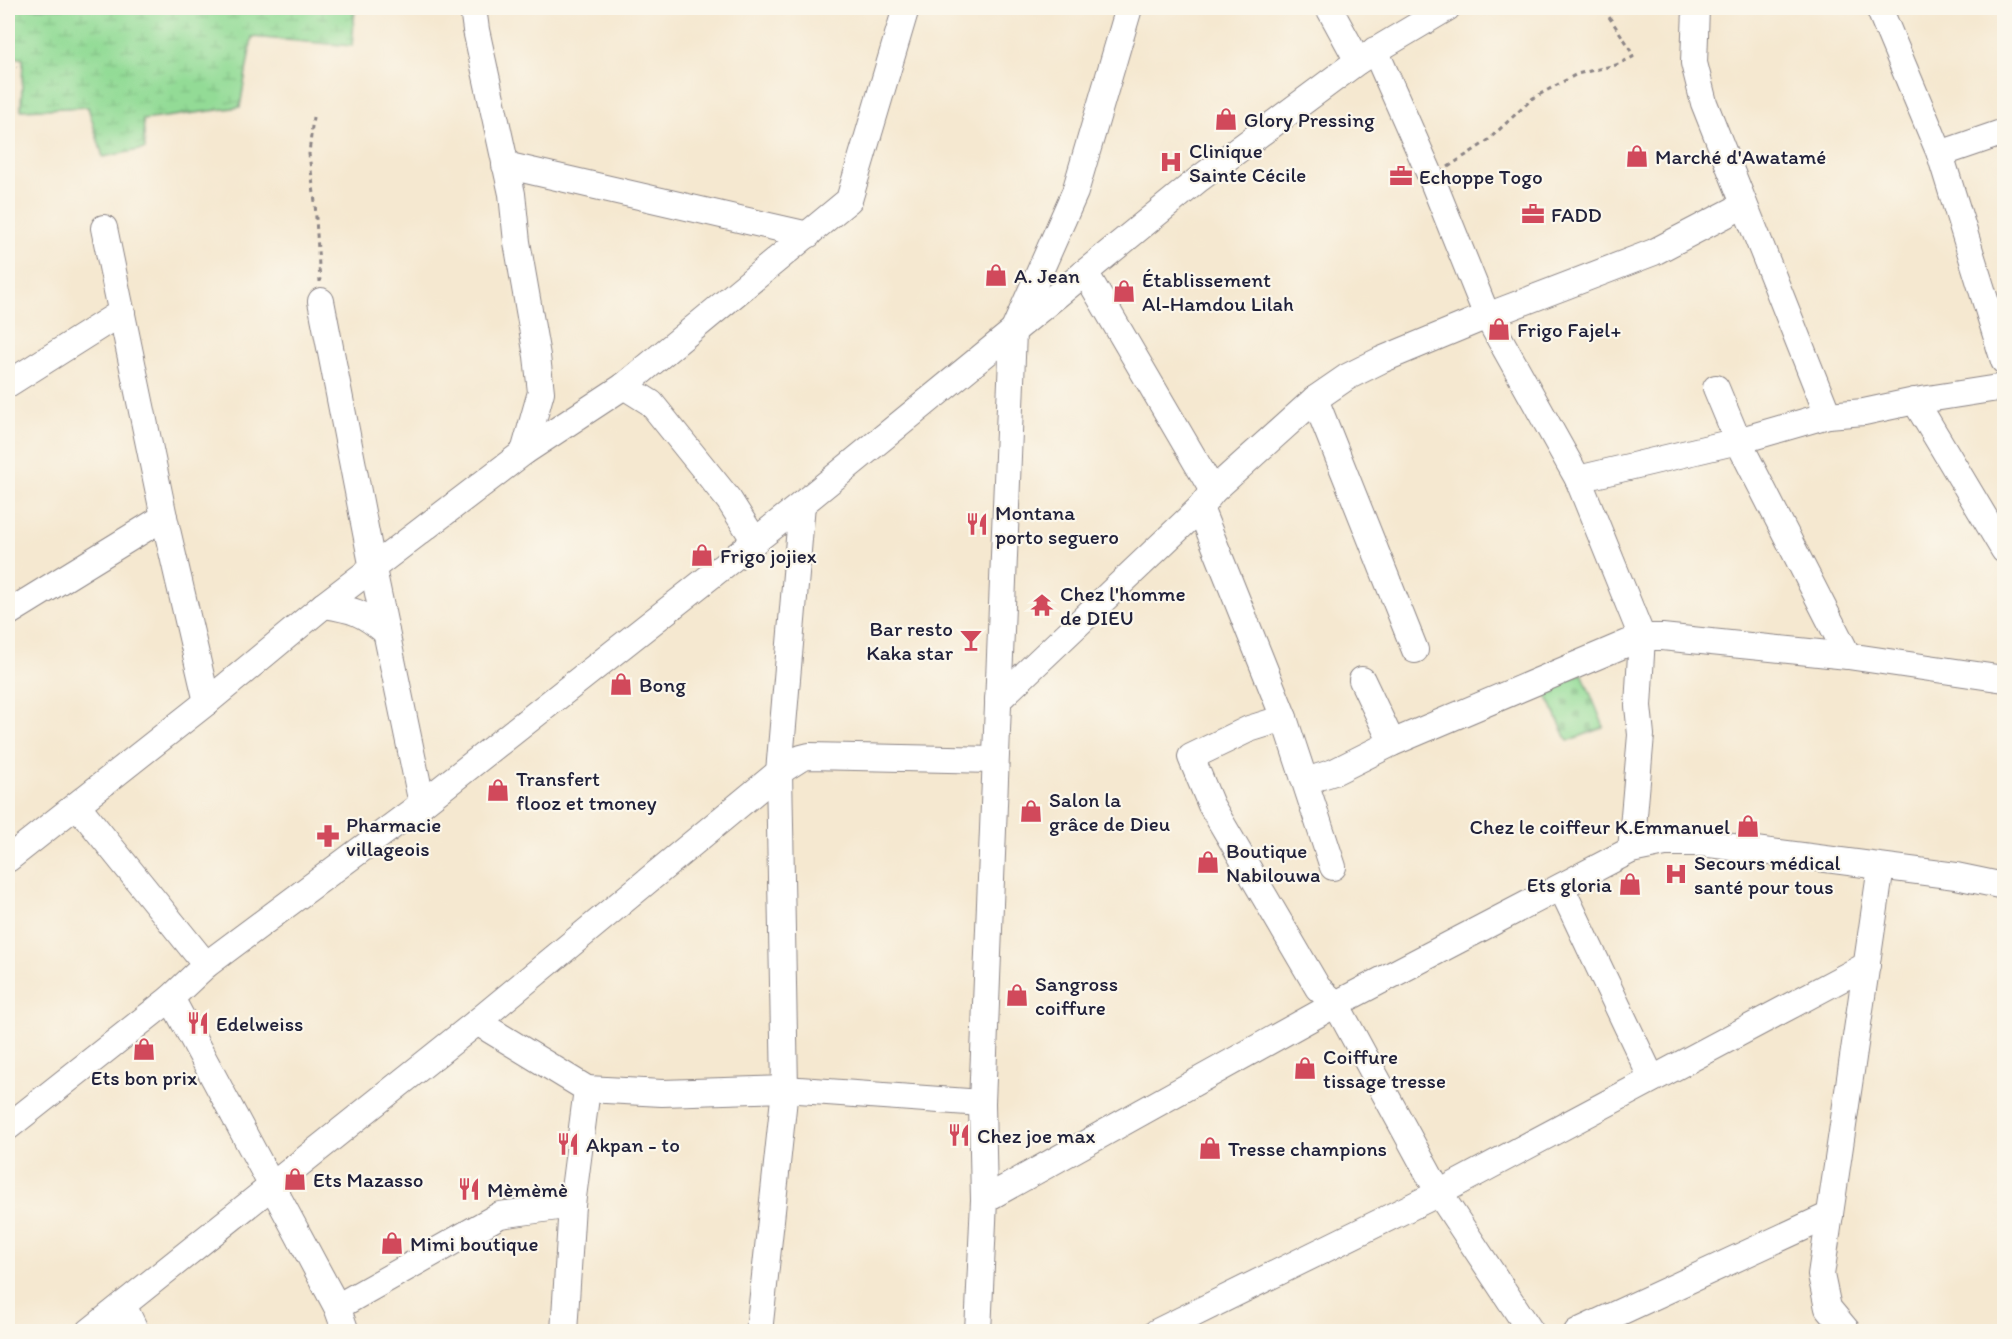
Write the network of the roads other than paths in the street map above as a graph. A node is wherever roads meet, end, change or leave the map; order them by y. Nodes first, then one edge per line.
1 (473, 8) edge
2 (906, 8) edge
3 (1129, 8) edge
4 (1329, 8) edge
5 (1448, 8) edge
6 (1696, 8) edge
7 (1879, 8) edge
8 (1366, 56) junction
9 (2003, 137) edge
10 (1940, 154) junction
11 (505, 165) junction
12 (1744, 205) junction
13 (104, 228) dead end
14 (808, 235) junction
15 (1085, 272) junction
16 (321, 301) road end
17 (122, 312) junction
18 (1487, 316) junction
19 (1013, 332) junction
20 (2004, 361) edge
21 (9, 378) edge
22 (624, 386) junction
23 (2004, 387) edge
24 (1716, 388) dead end
25 (1316, 399) junction
26 (1915, 400) junction
27 (1827, 415) junction
28 (1738, 441) junction
29 (524, 453) junction
30 (1578, 479) junction
31 (1206, 499) junction
32 (802, 504) junction
33 (164, 516) junction
34 (755, 541) junction
35 (2004, 550) edge
36 (372, 569) junction
37 (324, 605) junction
38 (8, 612) edge
39 (386, 632) junction
40 (1642, 637) junction
41 (1415, 650) dead end
42 (1848, 656) junction
43 (2004, 679) edge
44 (1362, 680) dead end
45 (998, 700) junction
46 (207, 702) junction
47 (1284, 718) junction
48 (1392, 743) junction
49 (995, 760) junction
50 (779, 771) junction
51 (1306, 781) junction
52 (422, 804) junction
53 (77, 805) junction
54 (1630, 850) junction
55 (8, 860) edge
56 (1333, 867) dead end
57 (1881, 867) junction
58 (2004, 886) edge
59 (1561, 887) junction
60 (206, 964) junction
61 (1868, 966) junction
62 (171, 998) junction
63 (1336, 1004) junction
64 (477, 1022) junction
65 (1652, 1079) junction
66 (587, 1089) junction
67 (785, 1089) junction
68 (982, 1103) junction
69 (8, 1128) edge
70 (272, 1185) junction
71 (1439, 1193) junction
72 (984, 1200) junction
73 (572, 1205) junction
74 (1830, 1215) junction
75 (123, 1305) junction
76 (337, 1307) junction
77 (1603, 1325) edge
78 (89, 1332) edge
79 (136, 1332) edge
80 (346, 1332) edge
81 (564, 1332) edge
82 (759, 1332) edge
83 (978, 1332) edge
84 (1157, 1332) edge
85 (1531, 1332) edge
86 (1577, 1332) edge
87 (1848, 1332) edge

1 - 11 street
2 - 14 street
3 - 19 street
4 - 8 street
5 - 8 street
6 - 12 street
7 - 10 street
8 - 15 street
8 - 18 street
9 - 10 street
10 - 20 street
11 - 14 street
11 - 29 street
12 - 18 street
12 - 27 street
13 - 17 street
14 - 22 street
15 - 19 street
15 - 31 street
16 - 36 street
17 - 21 street
17 - 33 street
18 - 25 street
18 - 30 street
19 - 32 street
19 - 45 street
22 - 29 street
22 - 34 street
23 - 26 street
24 - 28 street
25 - 31 street
25 - 41 street
26 - 27 street
26 - 35 street
27 - 28 street
28 - 30 street
28 - 42 street
29 - 36 street
30 - 40 street
31 - 45 street
31 - 47 street
32 - 34 street
32 - 50 street
33 - 38 street
33 - 46 street
34 - 52 street
36 - 37 street
36 - 39 street
37 - 39 street
37 - 46 street
39 - 52 street
40 - 42 street
40 - 48 street
40 - 54 street
42 - 43 street
44 - 48 street
45 - 49 street
46 - 53 street
47 - 51 street
47 - 63 street
48 - 51 street
49 - 50 street
49 - 68 street
50 - 64 street
50 - 67 street
51 - 56 street
52 - 60 street
53 - 55 street
53 - 60 street
54 - 57 street
54 - 59 street
57 - 58 street
57 - 61 street
59 - 63 street
59 - 65 street
60 - 62 street
61 - 65 street
61 - 74 street
62 - 69 street
62 - 70 street
63 - 71 street
63 - 72 street
64 - 66 street
64 - 70 street
65 - 71 street
66 - 67 street
66 - 73 street
67 - 68 street
67 - 82 street
68 - 72 street
70 - 75 street
70 - 76 street
71 - 84 street
71 - 85 street
72 - 83 street
73 - 76 street
73 - 81 street
74 - 77 street
74 - 87 street
75 - 78 street
75 - 79 street
76 - 80 street
77 - 86 street

